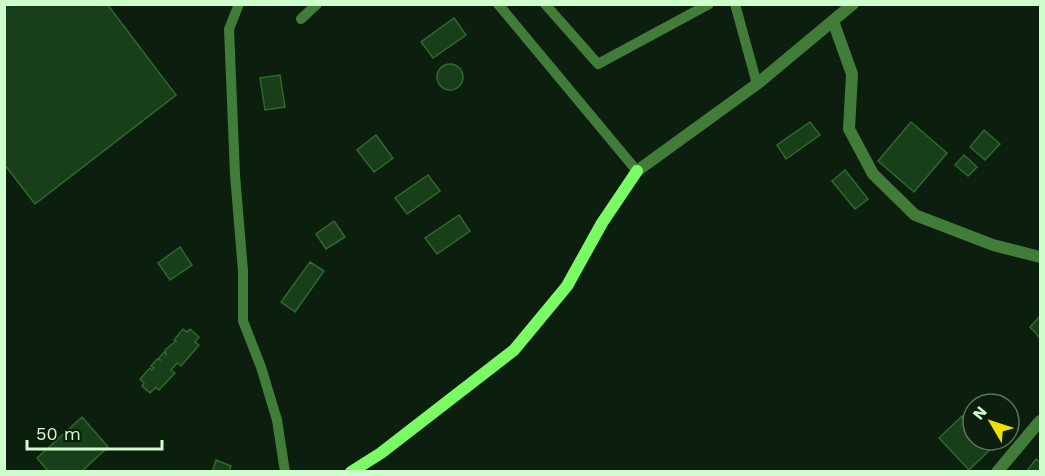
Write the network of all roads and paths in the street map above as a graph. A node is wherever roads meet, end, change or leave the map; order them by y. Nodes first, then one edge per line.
1 (239, 4) edge
2 (317, 4) edge
3 (498, 4) edge
4 (545, 4) edge
5 (709, 4) edge
6 (735, 4) edge
7 (853, 4) edge
8 (694, 8) edge
9 (301, 19) dead end
10 (833, 21) junction
11 (757, 84) junction
12 (637, 171) junction
13 (1041, 257) edge
14 (1041, 422) edge
15 (285, 471) edge
16 (351, 471) edge
17 (997, 471) edge

1 - 15 lane
2 - 9 lane
3 - 12 lane
4 - 8 lane
5 - 8 lane
6 - 11 lane
7 - 10 street
10 - 11 street
10 - 13 street
11 - 12 street
12 - 16 street
14 - 17 street

